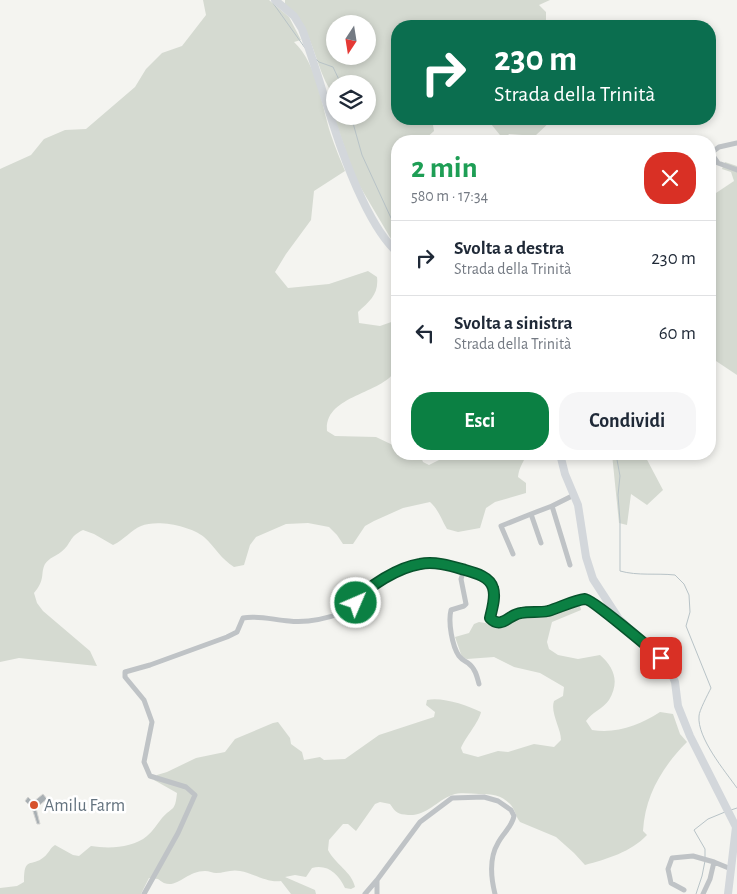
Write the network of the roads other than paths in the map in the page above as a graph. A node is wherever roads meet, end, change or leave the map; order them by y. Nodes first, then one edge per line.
1 (280, 2) edge
2 (737, 143) edge
3 (716, 149) edge
4 (716, 160) edge
5 (737, 170) edge
6 (391, 247) edge
7 (562, 460) edge
8 (574, 495) junction
9 (552, 506) junction
10 (531, 514) junction
11 (541, 543) dead end
12 (513, 554) dead end
13 (570, 565) dead end
14 (464, 570) junction
15 (627, 628) junction
16 (479, 684) dead end
17 (714, 862) junction
18 (731, 869) junction
19 (377, 880) junction
20 (684, 890) dead end
21 (144, 894) edge
22 (366, 894) edge
23 (377, 894) edge
24 (495, 894) edge
25 (703, 894) edge
26 (728, 894) edge

1 - 6 main road
2 - 3 street
4 - 5 street
7 - 8 main road
8 - 9 street
8 - 15 main road
9 - 10 street
9 - 13 street
10 - 11 street
10 - 12 street
14 - 15 street
14 - 16 street
14 - 21 street
15 - 18 main road
17 - 18 street
17 - 20 street
17 - 25 street
18 - 26 main road
19 - 22 street
19 - 23 street
19 - 24 street

